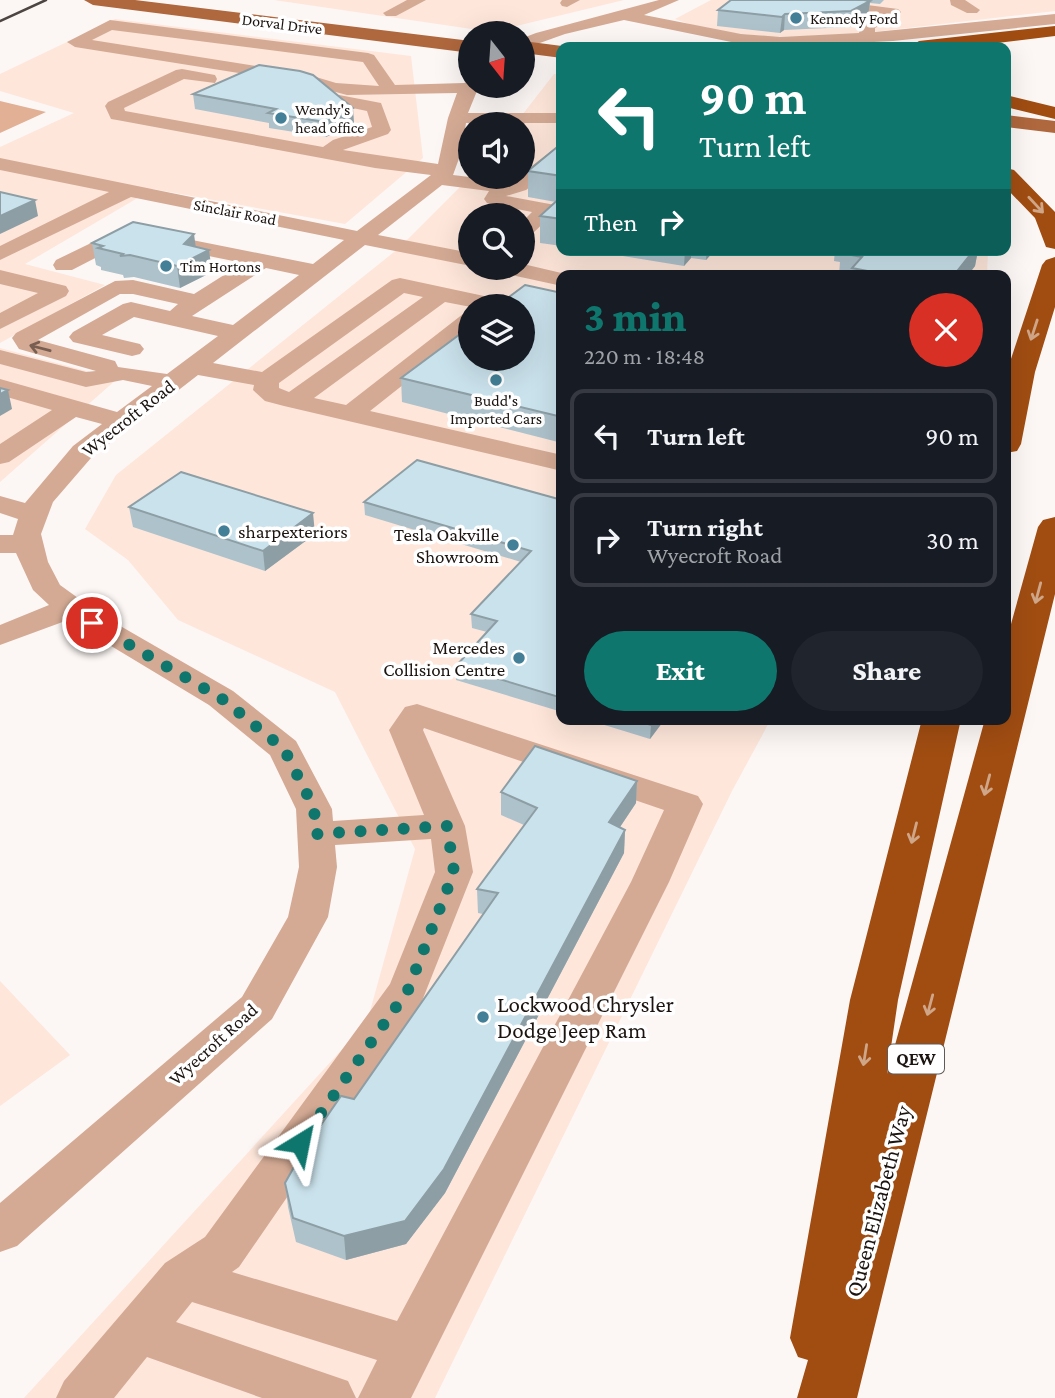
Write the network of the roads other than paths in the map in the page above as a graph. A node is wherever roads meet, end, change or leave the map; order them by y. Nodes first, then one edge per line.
1 (93, 0) edge
2 (149, 0) edge
3 (419, 0) edge
4 (672, 0) edge
5 (791, 0) edge
6 (958, 0) edge
7 (902, 8) edge
8 (391, 13) dead end
9 (626, 16) junction
10 (1055, 19) edge
11 (973, 28) junction
12 (1055, 31) edge
13 (792, 32) edge
14 (867, 33) junction
15 (458, 38) edge
16 (536, 39) edge
17 (950, 42) edge
18 (458, 45) edge
19 (536, 48) edge
20 (1011, 50) edge
21 (1055, 50) edge
22 (556, 51) edge
23 (536, 56) edge
24 (556, 58) edge
25 (219, 80) junction
26 (458, 87) edge
27 (390, 90) junction
28 (188, 96) dead end
29 (1011, 102) edge
30 (1011, 112) edge
31 (1055, 115) edge
32 (556, 118) edge
33 (535, 120) edge
34 (1011, 122) edge
35 (1055, 127) edge
36 (382, 130) junction
37 (458, 136) edge
38 (535, 137) edge
39 (556, 141) edge
40 (333, 148) junction
41 (375, 162) junction
42 (0, 164) edge
43 (535, 167) edge
44 (442, 175) junction
45 (458, 179) edge
46 (1011, 180) edge
47 (501, 189) edge
48 (129, 190) junction
49 (516, 203) edge
50 (535, 207) edge
51 (535, 221) edge
52 (365, 238) junction
53 (1055, 242) edge
54 (0, 254) edge
55 (458, 257) edge
56 (263, 260) junction
57 (64, 265) dead end
58 (1055, 265) edge
59 (319, 272) junction
60 (535, 273) edge
61 (556, 278) edge
62 (4, 281) edge
63 (441, 294) junction
64 (458, 297) edge
65 (197, 302) junction
66 (172, 318) junction
67 (0, 322) edge
68 (458, 329) edge
69 (237, 333) junction
70 (132, 349) junction
71 (0, 357) edge
72 (96, 373) junction
73 (183, 375) junction
74 (267, 380) junction
75 (0, 387) edge
76 (293, 401) junction
77 (72, 408) junction
78 (350, 414) junction
79 (1011, 420) edge
80 (123, 422) junction
81 (0, 456) edge
82 (556, 462) edge
83 (0, 504) edge
84 (1055, 527) edge
85 (21, 534) edge
86 (72, 607) junction
87 (0, 636) edge
88 (1011, 694) edge
89 (941, 725) edge
90 (1002, 725) edge
91 (447, 826) junction
92 (316, 834) junction
93 (0, 1232) edge
94 (182, 1278) junction
95 (137, 1331) junction
96 (410, 1348) junction
97 (82, 1398) edge
98 (330, 1398) edge
99 (384, 1398) edge
100 (810, 1398) edge
101 (827, 1398) edge

1 - 18 main road, Dorval Drive
2 - 15 main road, Dorval Drive
3 - 8 street
4 - 9 street
5 - 7 street
6 - 11 street
7 - 14 street
9 - 14 street
9 - 16 street
10 - 11 street
11 - 14 street
12 - 17 highway
13 - 14 street
19 - 22 main road
20 - 21 highway
23 - 24 main road
25 - 28 street
25 - 36 street
25 - 40 street
26 - 27 street
27 - 27 street
29 - 31 highway
30 - 31 main road
32 - 33 street
34 - 35 main road
36 - 40 street
36 - 41 street
37 - 44 street
38 - 39 street
39 - 43 street
40 - 41 street
41 - 44 street
42 - 48 street, Sinclair Road
44 - 45 street
44 - 52 street, Wyecroft Road
46 -> 53 highway
47 - 49 street
48 - 52 street, Sinclair Road
48 - 54 street
50 - 51 street
52 - 55 street, Sinclair Road
52 - 59 street, Wyecroft Road
56 - 57 street
56 - 59 street
56 - 65 street
58 -> 79 highway
59 - 69 street, Wyecroft Road
60 - 61 street
62 - 67 street
63 - 64 street
63 - 74 street
63 - 76 street
65 - 66 street
72 -> 65 street
66 - 69 street
66 - 70 street
66 - 70 street
68 - 78 street
69 - 73 street, Wyecroft Road
70 - 72 street
71 - 72 street
72 - 73 street
73 - 74 street
73 - 80 street, Wyecroft Road
74 - 76 street
75 - 77 street
76 - 78 street
77 - 80 street
77 - 81 street
78 - 82 street
80 - 85 street, Wyecroft Road
83 - 85 street
84 -> 88 highway
85 - 86 street, Wyecroft Road
86 - 87 street
86 - 92 street, Wyecroft Road
89 -> 100 highway
90 -> 101 highway, Queen Elizabeth Way / QEW
91 - 92 street
91 - 94 street
91 - 96 street
92 - 93 street, Wyecroft Road
94 - 95 street
94 - 96 street
95 - 97 street
95 - 98 street
96 - 99 street

